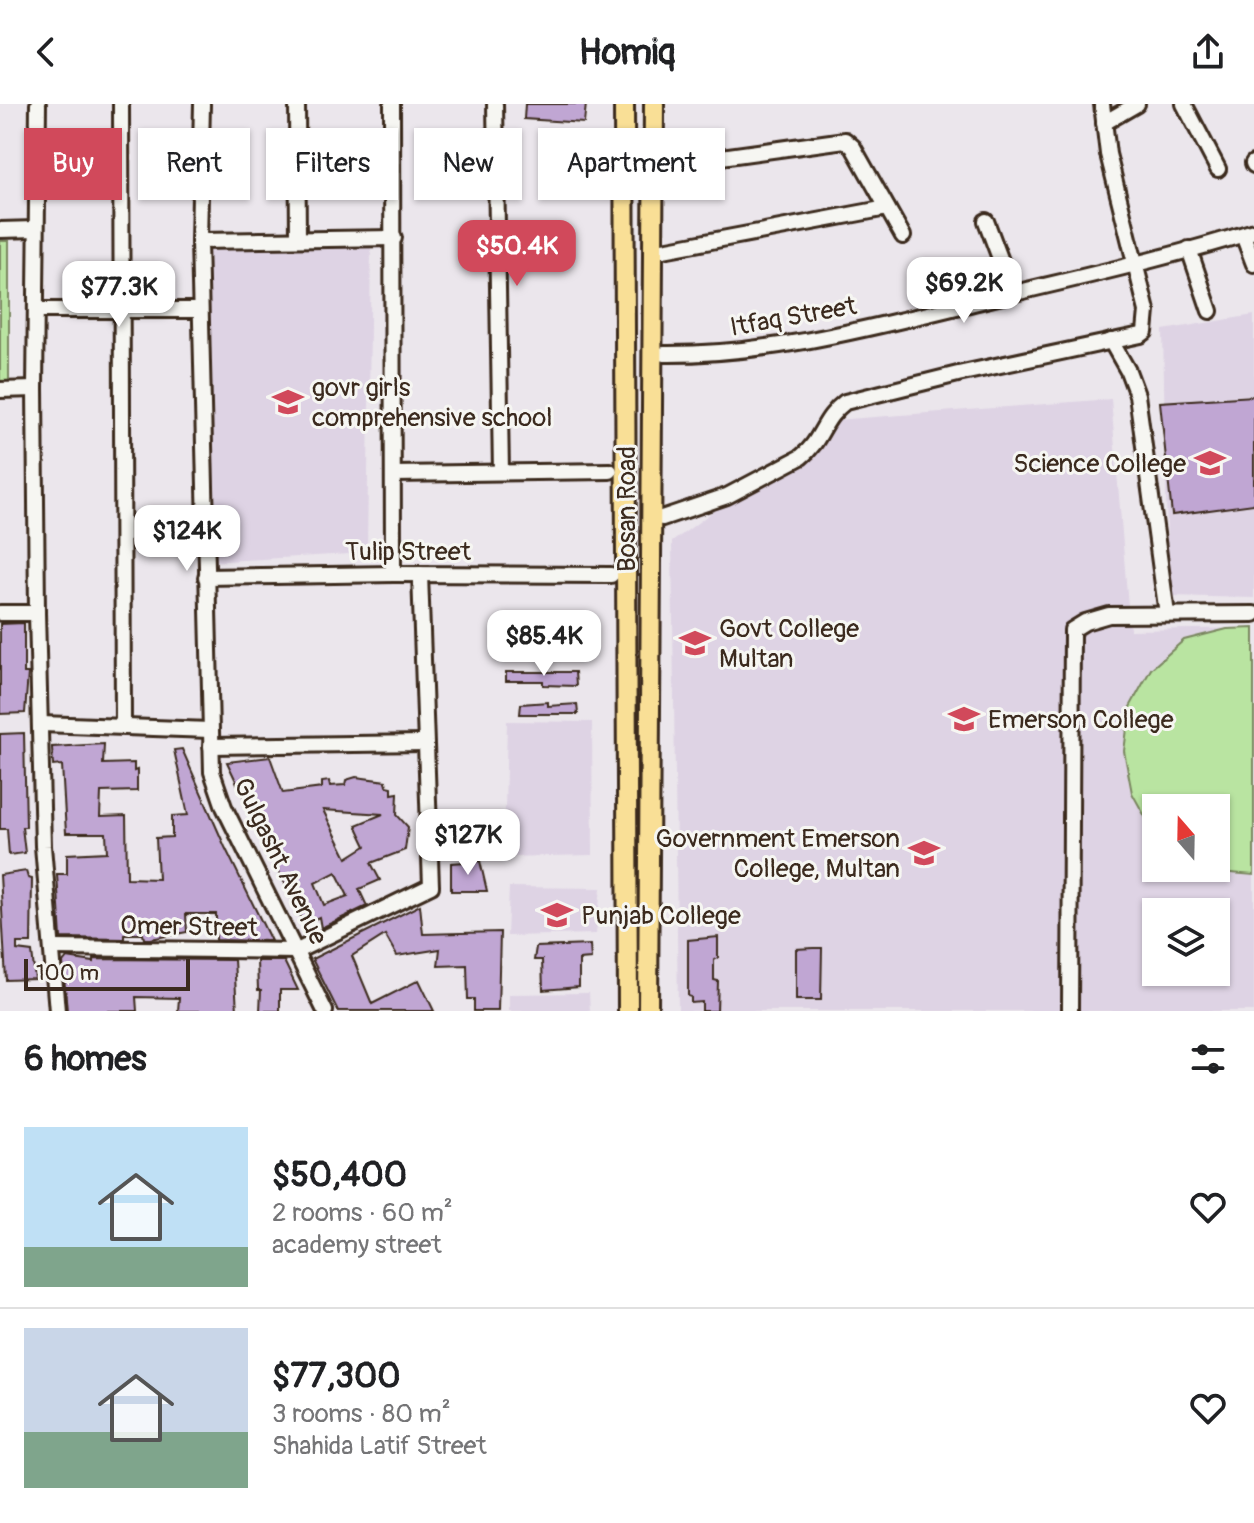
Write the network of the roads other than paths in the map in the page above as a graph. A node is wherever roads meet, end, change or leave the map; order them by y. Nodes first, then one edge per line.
1 (38, 104) edge
2 (121, 104) edge
3 (202, 104) edge
4 (297, 104) edge
5 (392, 104) edge
6 (495, 104) edge
7 (624, 104) edge
8 (654, 104) edge
9 (1102, 104) edge
10 (1137, 104) edge
11 (1184, 104) edge
12 (1104, 123) junction
13 (623, 128) edge
14 (653, 128) edge
15 (725, 156) edge
16 (1218, 169) dead end
17 (624, 200) edge
18 (654, 200) edge
19 (887, 208) junction
20 (986, 221) dead end
21 (36, 229) junction
22 (0, 230) edge
23 (1249, 233) edge
24 (903, 236) dead end
25 (298, 238) junction
26 (394, 238) junction
27 (199, 241) junction
28 (1189, 249) junction
29 (663, 250) dead end
30 (1134, 264) junction
31 (1254, 264) edge
32 (1013, 293) junction
33 (37, 310) junction
34 (121, 310) junction
35 (200, 310) junction
36 (1210, 311) dead end
37 (1111, 341) junction
38 (658, 360) junction
39 (625, 368) junction
40 (35, 389) junction
41 (0, 390) edge
42 (610, 471) dead end
43 (501, 472) junction
44 (394, 474) junction
45 (662, 518) dead end
46 (393, 574) junction
47 (420, 574) junction
48 (611, 575) dead end
49 (206, 577) junction
50 (0, 613) edge
51 (37, 613) junction
52 (1167, 614) junction
53 (1254, 614) edge
54 (41, 724) junction
55 (123, 726) junction
56 (210, 730) junction
57 (425, 743) junction
58 (211, 746) junction
59 (53, 948) junction
60 (297, 951) junction
61 (57, 1011) edge
62 (325, 1011) edge
63 (628, 1011) edge
64 (648, 1011) edge
65 (1070, 1011) edge

1 - 21 street
2 - 34 street
3 - 27 street, Gulgasht Avenue
4 - 25 street
5 - 26 street
6 - 43 street
7 - 13 main road, Bosan Road
8 - 14 main road, Bosan Road
9 - 12 street
10 - 12 street
11 - 16 street
12 - 30 street
15 - 19 street
17 - 39 main road, Bosan Road
18 - 38 main road, Bosan Road
19 - 24 street
19 - 29 street
20 - 32 street
21 - 22 street
21 - 33 street
23 - 28 street, Itfaq Street
23 - 31 street
25 - 26 street
25 - 27 street
26 - 44 street
27 - 35 street, Gulgasht Avenue
28 - 30 street, Itfaq Street
28 - 36 street
30 - 32 street, Itfaq Street
30 - 37 street
32 - 38 street, Itfaq Street
33 - 34 street
33 - 40 street
34 - 35 street
34 - 55 street
35 - 49 street, Gulgasht Avenue
37 - 45 street
37 - 52 street
38 - 39 main road
38 - 64 main road, Bosan Road
39 - 63 main road, Bosan Road
40 - 41 street
40 - 51 street
42 - 43 street
43 - 44 street
44 - 46 street
46 - 47 street, Tulip Street
46 - 49 street, Tulip Street
47 - 48 street, Tulip Street
47 - 57 street, Omer Street
49 - 56 street, Gulgasht Avenue
50 - 51 street
51 - 54 street
52 - 53 street
52 - 65 street
54 - 55 street
54 - 59 street
55 - 56 street
56 - 58 street, Gulgasht Avenue
57 - 58 street
57 - 60 street, Omer Street
58 - 60 street, Gulgasht Avenue
59 - 60 street, Omer Street
59 - 61 street
60 - 62 street, Gulgasht Avenue

